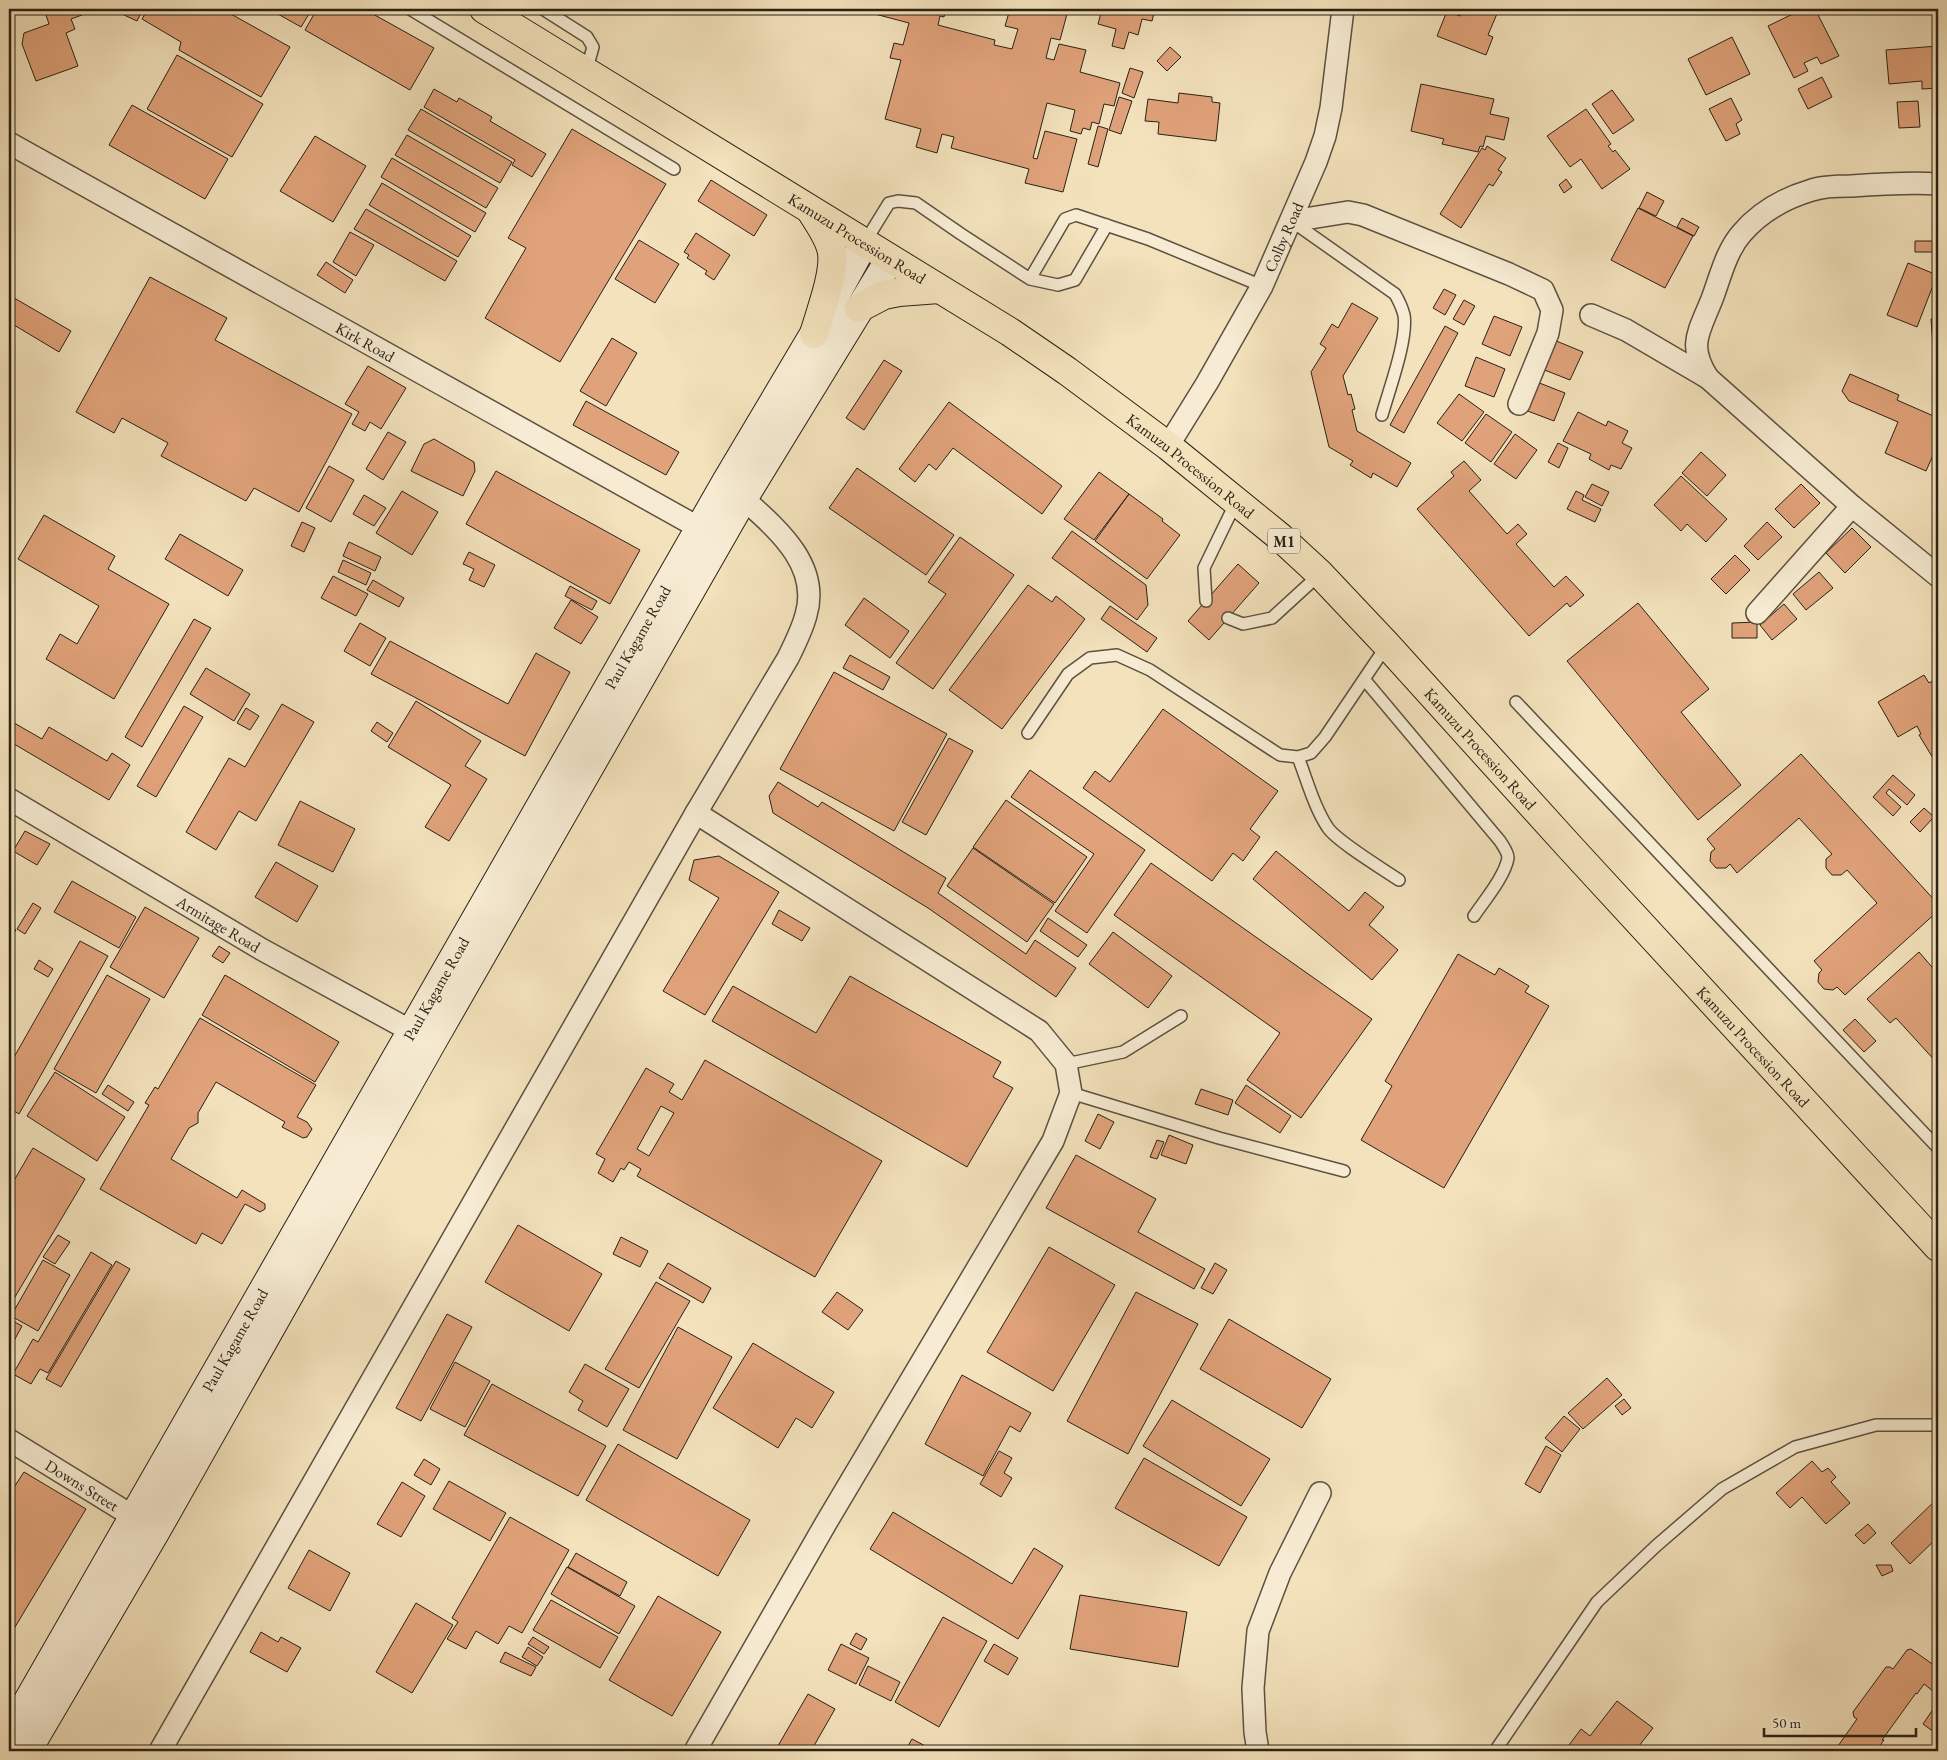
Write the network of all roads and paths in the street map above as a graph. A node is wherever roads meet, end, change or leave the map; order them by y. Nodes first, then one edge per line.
1 (410, 9) edge
2 (484, 9) edge
3 (543, 9) edge
4 (1343, 9) edge
5 (586, 72) junction
6 (9, 143) edge
7 (674, 169) dead end
8 (1938, 184) edge
9 (810, 209) junction
10 (1292, 221) junction
11 (1107, 225) junction
12 (864, 243) junction
13 (890, 259) junction
14 (1030, 279) junction
15 (1262, 286) junction
16 (939, 289) junction
17 (859, 308) junction
18 (1591, 315) dead end
19 (814, 334) junction
20 (1708, 378) junction
21 (1519, 404) dead end
22 (1382, 416) dead end
23 (1168, 446) junction
24 (734, 490) junction
25 (1237, 502) junction
26 (1852, 506) junction
27 (710, 534) junction
28 (1320, 574) junction
29 (1938, 576) edge
30 (1206, 601) dead end
31 (1757, 613) dead end
32 (1228, 618) dead end
33 (1387, 645) junction
34 (1364, 679) junction
35 (1516, 702) dead end
36 (1028, 733) dead end
37 (1298, 757) junction
38 (9, 798) edge
39 (696, 813) junction
40 (1400, 880) dead end
41 (1474, 916) dead end
42 (1181, 1016) dead end
43 (422, 1037) junction
44 (1066, 1064) junction
45 (1071, 1093) junction
46 (1938, 1148) edge
47 (1344, 1171) dead end
48 (1938, 1247) edge
49 (1938, 1425) edge
50 (9, 1440) edge
51 (1320, 1493) dead end
52 (145, 1524) junction
53 (9, 1734) edge
54 (28, 1751) edge
55 (160, 1751) edge
56 (695, 1751) edge
57 (1258, 1751) edge
58 (1495, 1751) edge

1 - 7 lane
2 - 5 highway, Kamuzu Procession Road / M1
3 - 5 lane
4 - 10 street, Colby Road
5 - 9 highway, Kamuzu Procession Road / M1
6 - 27 street, Kirk Road
8 - 20 street
9 - 12 highway, Kamuzu Procession Road / M1
9 - 19 highway
10 - 15 street, Colby Road
10 - 21 street
10 - 22 lane
11 - 14 lane
11 - 14 lane
11 - 15 lane
12 - 13 highway, Kamuzu Procession Road / M1
12 - 14 lane
12 - 19 main road, Paul Kagame Road
13 - 16 highway, Kamuzu Procession Road / M1
13 - 17 main road
15 - 23 street, Colby Road
16 - 17 highway
16 - 23 highway, Kamuzu Procession Road / M1
17 - 24 main road
18 - 20 street
19 - 24 main road, Paul Kagame Road
20 - 26 street
23 - 25 highway, Kamuzu Procession Road / M1
24 - 27 main road, Paul Kagame Road
24 - 39 street
25 - 28 highway, Kamuzu Procession Road / M1
25 - 30 lane
26 - 29 street
26 - 31 street
27 - 43 main road, Paul Kagame Road
28 - 32 lane
28 - 33 highway, Kamuzu Procession Road / M1
33 - 34 lane
33 - 48 highway, Kamuzu Procession Road / M1
34 - 37 lane
34 - 41 lane
35 - 46 lane
36 - 37 lane
37 - 40 lane
38 - 43 street, Armitage Road
39 - 44 street
39 - 55 street
42 - 44 lane
43 - 52 main road, Paul Kagame Road
44 - 45 street
45 - 47 lane
45 - 56 street
49 - 58 lane
50 - 52 street, Downs Street
51 - 57 street
52 - 53 main road, Paul Kagame Road
52 - 54 main road

